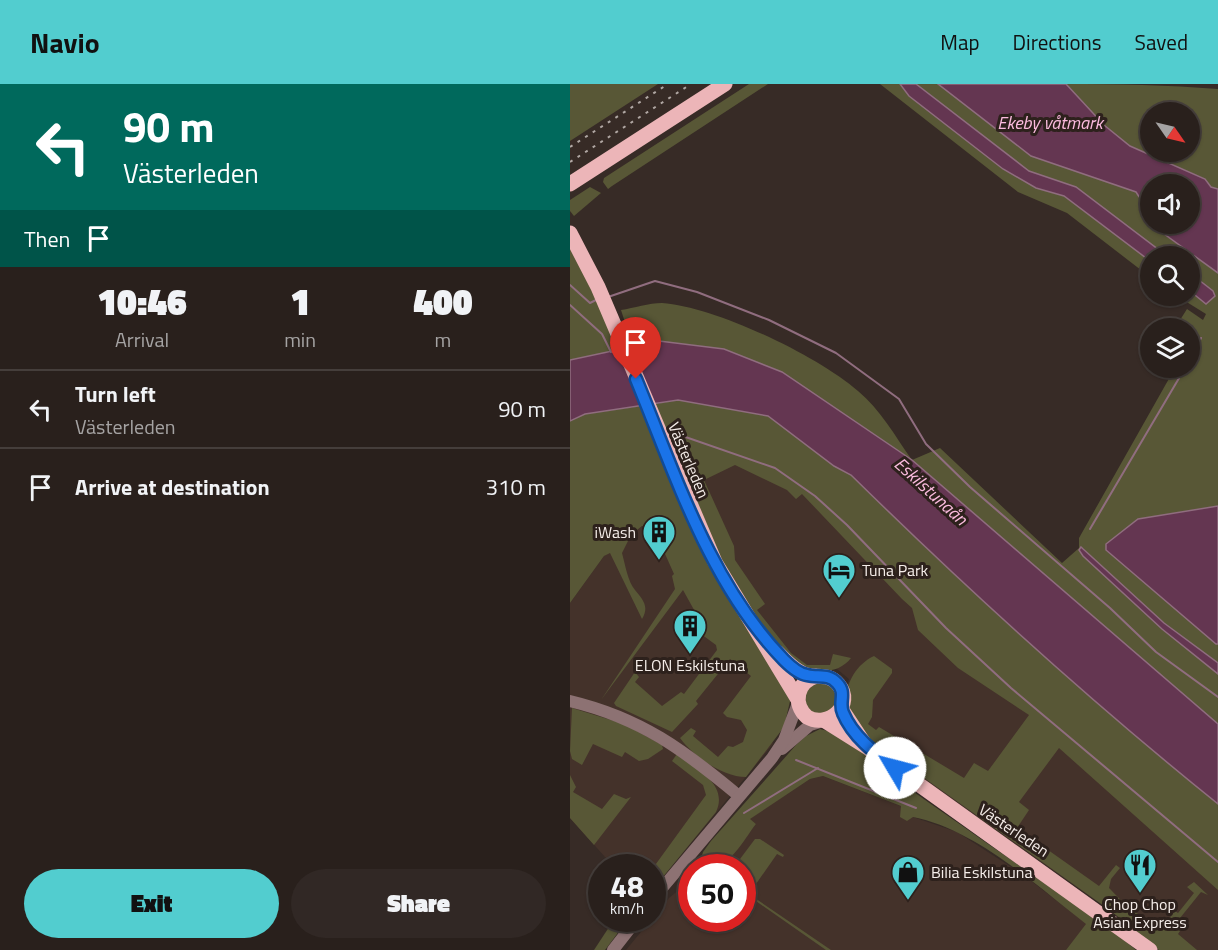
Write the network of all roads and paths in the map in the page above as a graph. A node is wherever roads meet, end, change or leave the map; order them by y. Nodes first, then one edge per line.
1 (726, 84) edge
2 (570, 184) edge
3 (570, 232) edge
4 (756, 629) junction
5 (816, 676) junction
6 (570, 701) edge
7 (798, 701) junction
8 (841, 708) junction
9 (822, 721) junction
10 (868, 748) junction
11 (772, 758) junction
12 (739, 796) junction
13 (666, 883) edge
14 (627, 932) edge
15 (1145, 948) edge
16 (613, 950) edge

1 - 2 main road
3 - 4 main road, Västerleden
4 - 5 main road, Västerleden
4 - 7 main road, Västerleden
5 - 7 main road
5 - 8 main road
6 - 12 street
7 - 9 main road
7 - 11 street
8 - 9 main road
8 - 10 main road, Västerleden
9 - 10 main road, Västerleden
9 - 11 street
10 - 15 main road, Västerleden
11 - 12 street
12 - 13 street
14 - 16 street

